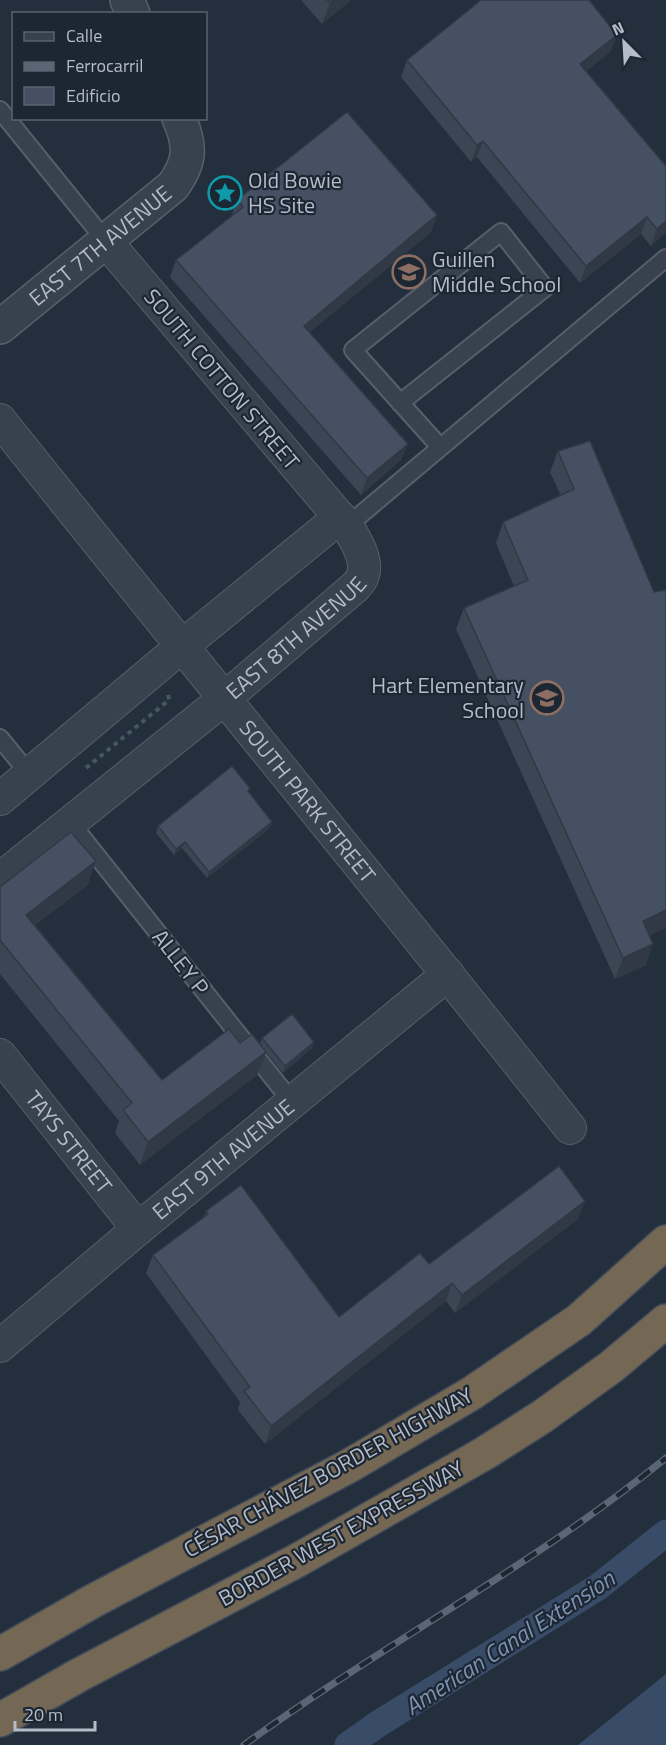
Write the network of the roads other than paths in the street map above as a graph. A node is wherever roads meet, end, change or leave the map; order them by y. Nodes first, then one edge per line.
1 (0, 110) edge
2 (180, 120) edge
3 (105, 240) junction
4 (666, 258) edge
5 (0, 327) edge
6 (400, 403) junction
7 (0, 420) edge
8 (440, 447) junction
9 (344, 521) junction
10 (181, 647) junction
11 (225, 698) junction
12 (0, 738) edge
13 (30, 775) junction
14 (0, 799) edge
15 (70, 822) junction
16 (0, 879) edge
17 (448, 974) junction
18 (0, 1055) edge
19 (292, 1102) junction
20 (570, 1128) dead end
21 (138, 1229) junction
22 (666, 1242) edge
23 (666, 1321) edge
24 (0, 1346) edge
25 (0, 1654) edge
26 (0, 1720) edge

1 - 3 lane
2 - 3 street, EAST 7TH AVENUE
3 - 5 street, EAST 7TH AVENUE
3 - 9 street, SOUTH COTTON STREET
4 - 8 lane
6 - 6 lane
6 - 8 lane
7 - 10 street, SOUTH PARK STREET
8 - 9 lane
9 - 10 street
9 - 11 street, EAST 8TH AVENUE
10 - 11 street, SOUTH PARK STREET
10 - 13 street
11 - 15 street, EAST 8TH AVENUE
11 - 17 street, SOUTH PARK STREET
12 - 13 lane
13 - 14 street
15 - 16 street, EAST 8TH AVENUE
15 - 19 lane, ALLEY P
17 - 19 street, EAST 9TH AVENUE
17 - 20 street, SOUTH PARK STREET
18 - 21 street, TAYS STREET
19 - 21 street, EAST 9TH AVENUE
21 - 24 street, EAST 9TH AVENUE
22 - 25 highway, CÉSAR CHÁVEZ BORDER HIGHWAY
23 - 26 highway, BORDER WEST EXPRESSWAY

